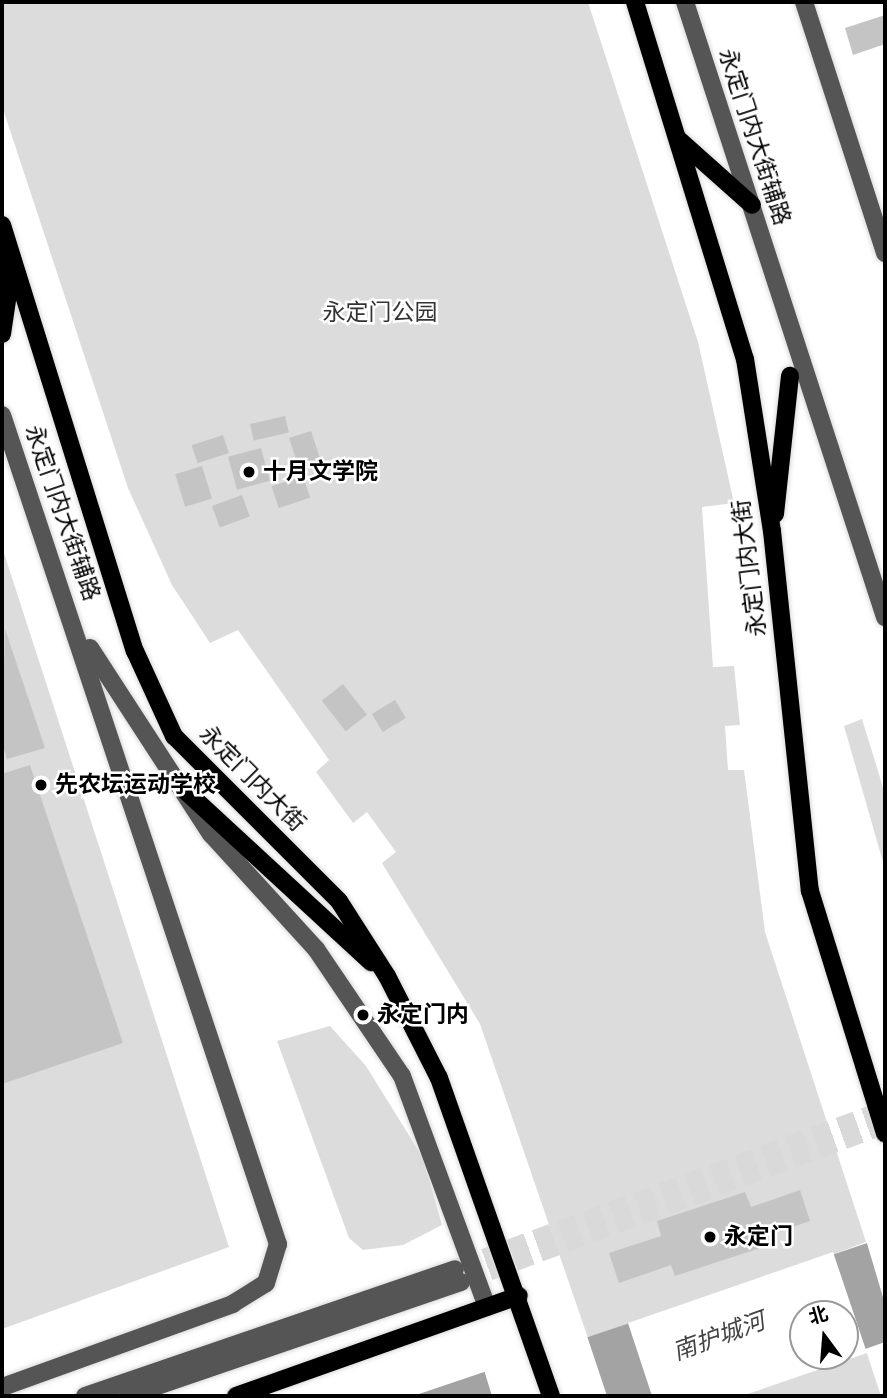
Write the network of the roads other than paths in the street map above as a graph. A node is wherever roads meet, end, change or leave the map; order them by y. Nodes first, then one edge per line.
1 (635, 2) edge
2 (685, 2) edge
3 (804, 2) edge
4 (678, 139) junction
5 (752, 205) junction
6 (2, 225) edge
7 (885, 253) edge
8 (13, 260) junction
9 (775, 288) junction
10 (2, 334) edge
11 (790, 376) joint
12 (2, 415) edge
13 (772, 531) junction
14 (885, 617) edge
15 (76, 626) junction
16 (178, 784) junction
17 (387, 976) junction
18 (885, 1134) edge
19 (519, 1296) junction
20 (487, 1307) junction
21 (2, 1387) edge
22 (85, 1396) edge
23 (128, 1396) edge
24 (236, 1396) edge
25 (551, 1396) edge

1 - 4 main road, 永定门内大街
2 - 5 street, 永定门内大街辅路
3 - 7 street
4 - 5 main road
4 - 13 main road, 永定门内大街
5 - 9 street, 永定门内大街辅路
6 - 8 main road, 永定门内大街
8 - 10 main road
8 - 17 main road, 永定门内大街
9 - 11 street
9 - 14 street
11 - 13 main road
12 - 15 street, 永定门内大街辅路
13 - 18 main road, 永定门内大街
15 - 16 street
15 - 21 street
16 - 17 main road
16 - 20 street
17 - 19 main road, 永定门内大街
19 - 20 main road
19 - 25 main road, 永定门内大街
20 - 24 main road
22 - 23 street

